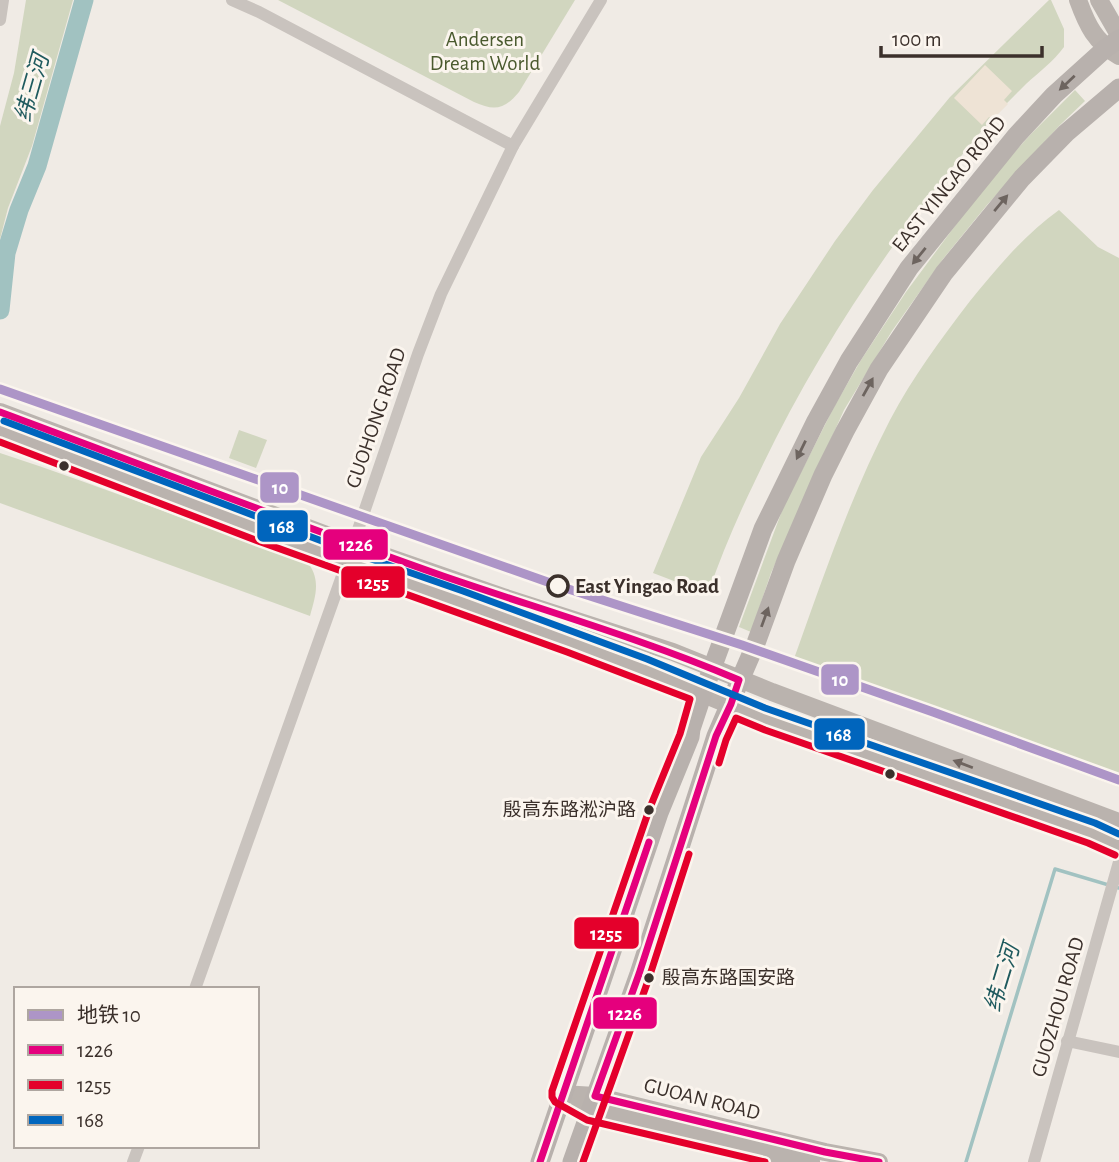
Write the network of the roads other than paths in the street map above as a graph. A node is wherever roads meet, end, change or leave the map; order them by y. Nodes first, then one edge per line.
1 (3, 0) edge
2 (232, 0) edge
3 (601, 0) edge
4 (1078, 0) edge
5 (1099, 0) edge
6 (0, 20) edge
7 (1116, 44) edge
8 (1119, 88) edge
9 (513, 146) junction
10 (0, 412) edge
11 (0, 431) edge
12 (350, 553) junction
13 (712, 668) junction
14 (739, 680) junction
15 (703, 693) junction
16 (731, 704) junction
17 (1119, 822) edge
18 (1119, 845) edge
19 (1119, 862) edge
20 (196, 987) edge
21 (1068, 1041) junction
22 (1119, 1052) edge
23 (562, 1094) junction
24 (592, 1103) junction
25 (540, 1162) edge
26 (572, 1162) edge
27 (811, 1162) edge
28 (879, 1162) edge
29 (1034, 1162) edge

1 - 6 street
2 - 9 street
3 - 9 street, GUOHONG ROAD
4 - 7 main road
5 - 7 main road
7 -> 13 main road, EAST YINGAO ROAD
14 -> 8 main road
9 - 12 street, GUOHONG ROAD
10 - 12 main road
11 - 12 main road
12 - 13 main road
12 - 15 main road
12 - 20 street, GUOHONG ROAD
13 - 14 main road
13 - 15 main road, EAST YINGAO ROAD
14 - 16 main road
17 -> 14 main road
15 - 16 main road
15 - 23 main road, EAST YINGAO ROAD
16 - 18 main road
16 - 24 main road
19 - 21 street, GUOZHOU ROAD
21 - 22 street
21 - 29 street, GUOZHOU ROAD
23 - 24 main road, GUOAN ROAD
23 - 25 main road, EAST YINGAO ROAD
24 - 26 main road
24 - 27 main road, GUOAN ROAD
24 - 28 main road, GUOAN ROAD

